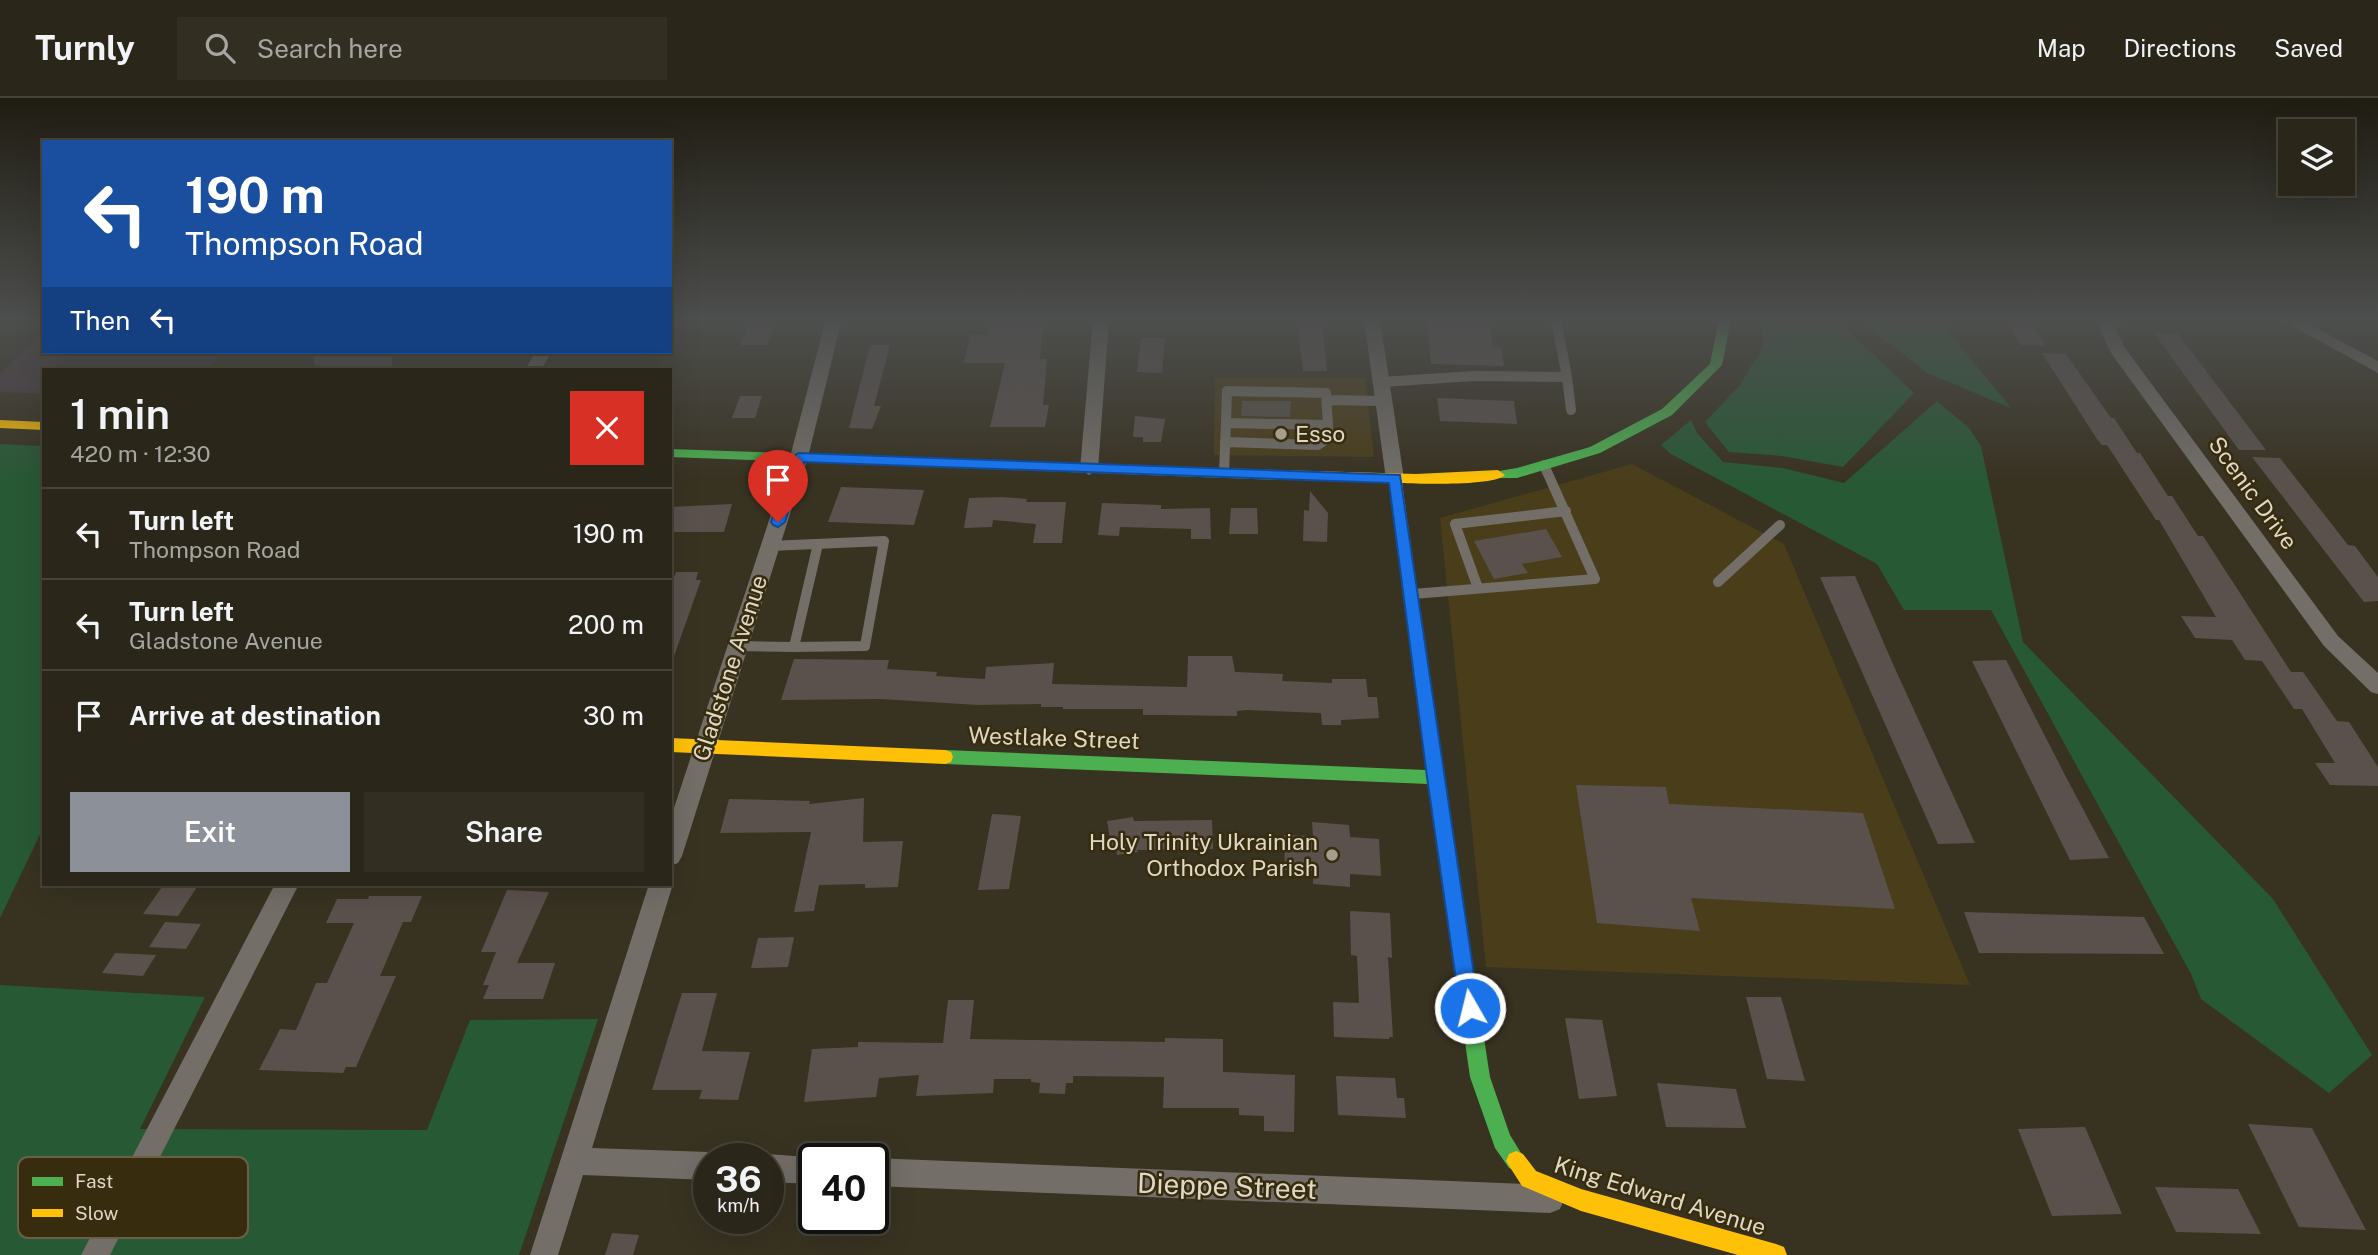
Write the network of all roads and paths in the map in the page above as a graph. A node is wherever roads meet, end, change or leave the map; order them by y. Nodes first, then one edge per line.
1 (820, 373) edge
2 (1097, 373) edge
3 (1380, 373) edge
4 (1566, 373) edge
5 (1708, 373) edge
6 (2135, 373) edge
7 (1567, 377) junction
8 (1381, 382) junction
9 (1328, 400) junction
10 (1384, 401) junction
11 (1571, 410) dead end
12 (1225, 423) junction
13 (0, 424) edge
14 (1328, 425) junction
15 (42, 426) edge
16 (1225, 442) junction
17 (672, 453) edge
18 (799, 457) junction
19 (1544, 465) junction
20 (1089, 469) junction
21 (1224, 473) junction
22 (1395, 479) junction
23 (1566, 510) junction
24 (1780, 525) dead end
25 (818, 544) junction
26 (770, 546) junction
27 (1718, 582) dead end
28 (1478, 588) junction
29 (1410, 594) junction
30 (737, 646) junction
31 (794, 646) junction
32 (2378, 686) edge
33 (672, 745) edge
34 (704, 746) junction
35 (1435, 777) junction
36 (672, 850) edge
37 (286, 886) edge
38 (661, 886) edge
39 (146, 1157) edge
40 (575, 1161) junction
41 (693, 1165) edge
42 (889, 1173) edge
43 (1581, 1200) junction
44 (105, 1238) edge
45 (96, 1255) edge
46 (544, 1255) edge
47 (1776, 1255) edge

1 - 18 street, Gladstone Avenue
2 - 20 street
3 - 8 street, King Edward Avenue
4 - 7 lane
5 - 19 street
6 - 32 street, Scenic Drive
7 - 8 lane
7 - 11 lane
8 - 10 street, King Edward Avenue
9 - 10 lane
9 - 12 lane
9 - 14 lane
10 - 22 street, King Edward Avenue
12 - 14 lane
12 - 16 lane
13 - 15 street
14 - 16 lane
16 - 21 lane
17 - 18 street
18 - 20 street
18 - 26 street, Gladstone Avenue
19 - 22 street
19 - 23 lane
20 - 21 street
21 - 22 street
22 - 29 street, King Edward Avenue
23 - 28 lane
23 - 28 lane
24 - 27 lane
25 - 26 lane
25 - 31 lane
25 - 31 lane
26 - 30 street, Gladstone Avenue
28 - 29 lane
29 - 35 street, King Edward Avenue
30 - 31 lane
30 - 34 street, Gladstone Avenue
33 - 34 street, Westlake Street
34 - 35 street, Westlake Street
34 - 36 street, Gladstone Avenue
35 - 43 street, King Edward Avenue
37 - 39 street
38 - 40 street
40 - 41 street
40 - 46 street
42 - 43 street, Dieppe Street
43 - 47 street, King Edward Avenue
44 - 45 street

